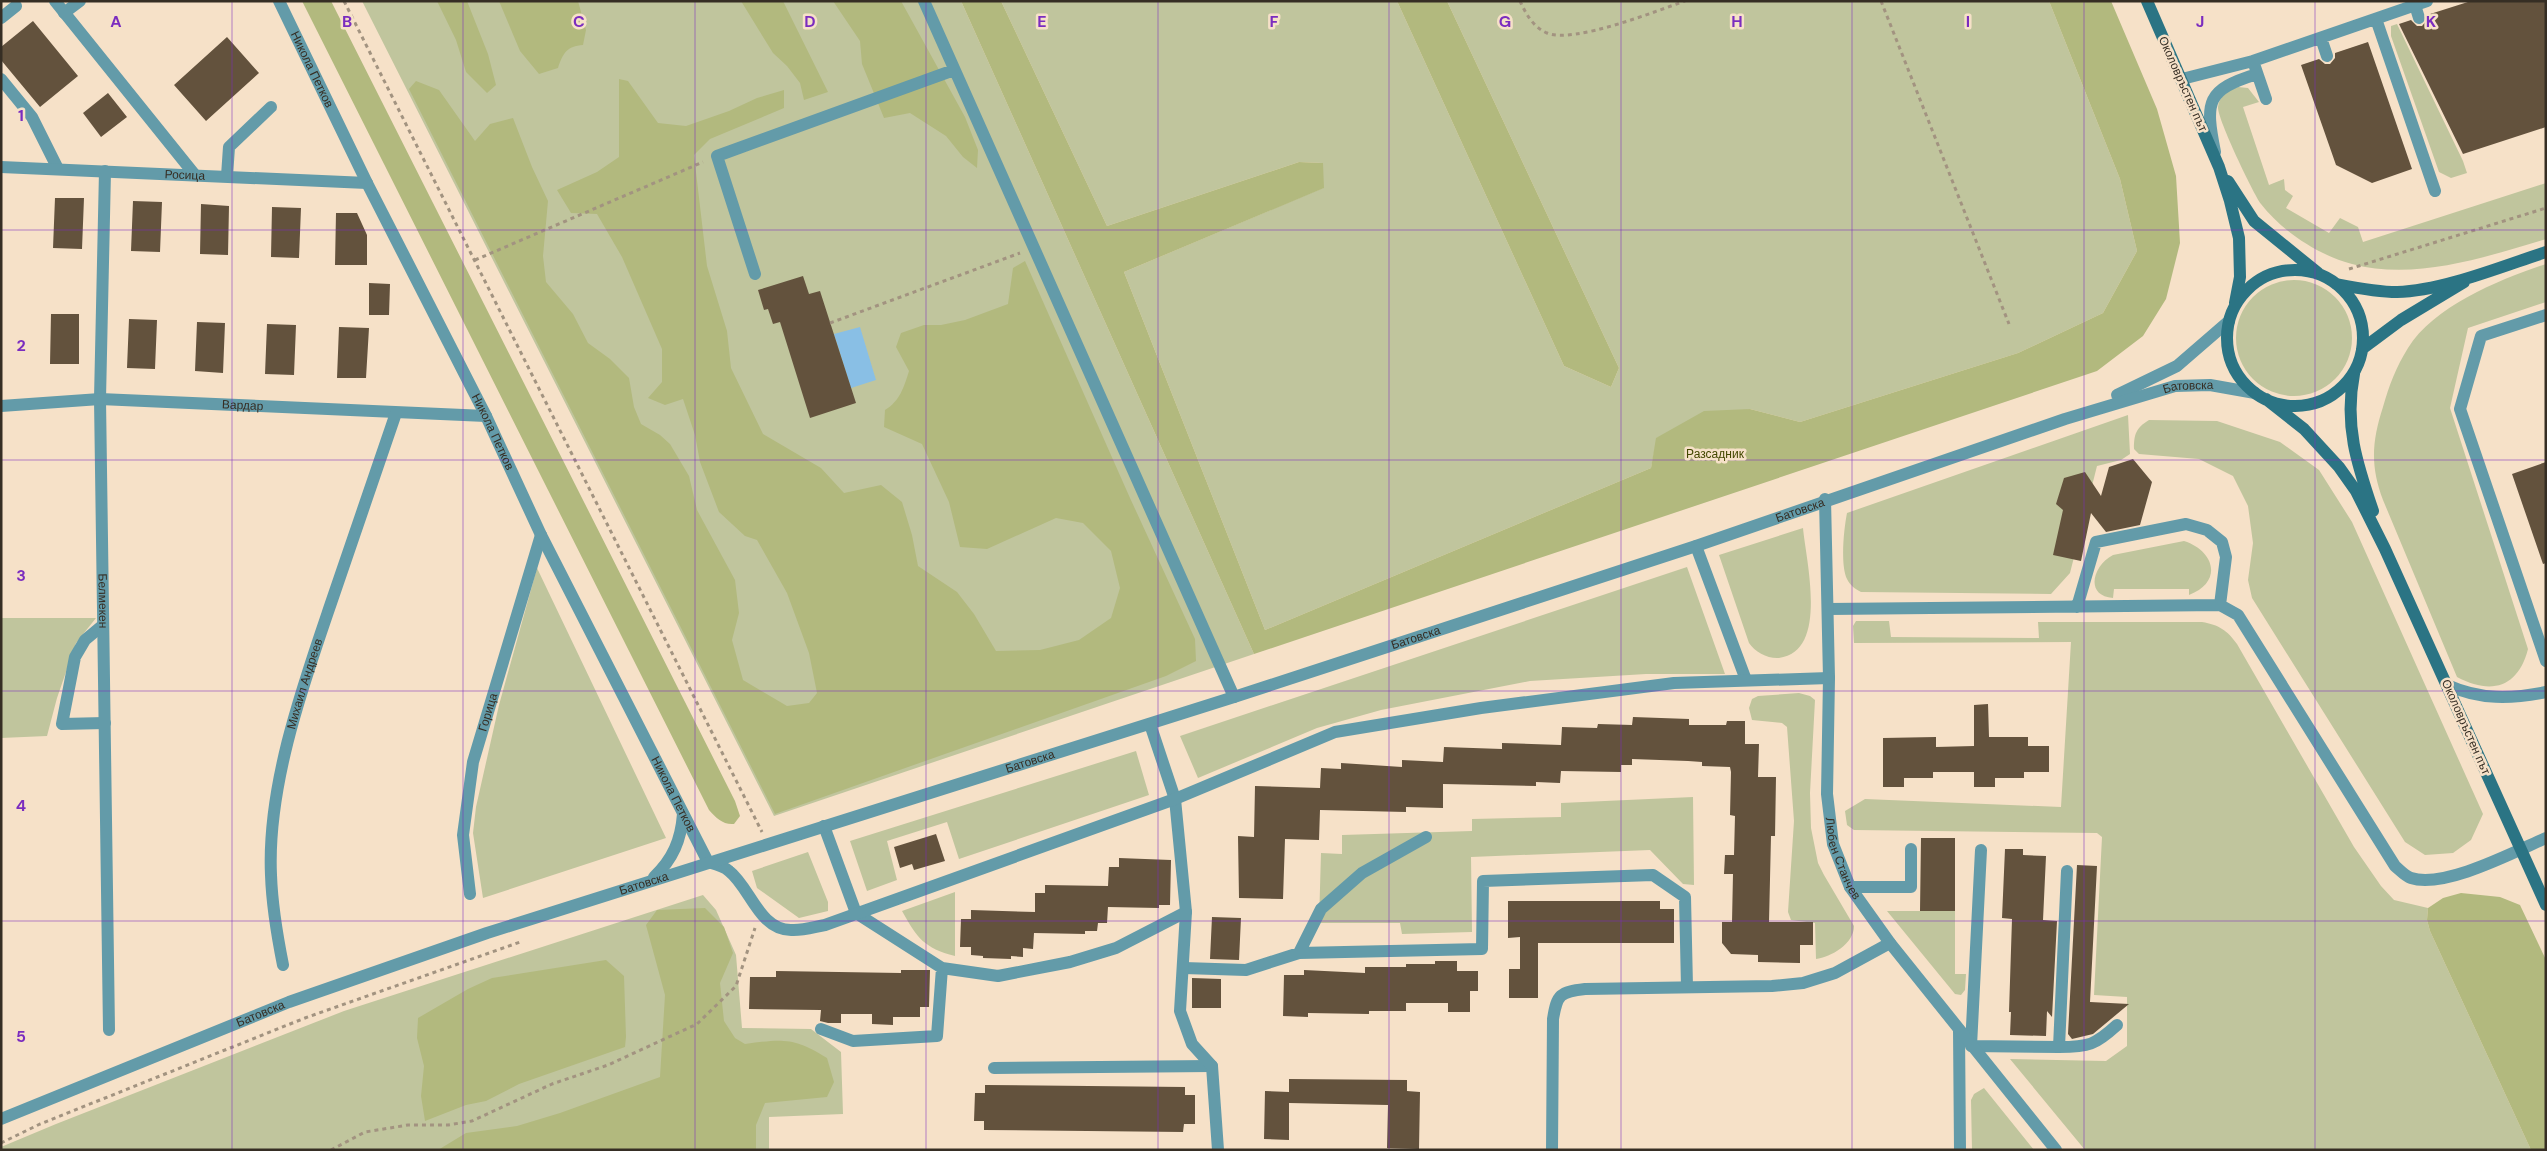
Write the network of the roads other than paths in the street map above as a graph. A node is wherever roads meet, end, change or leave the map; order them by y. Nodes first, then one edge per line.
1 (54, 1) edge
2 (80, 1) edge
3 (279, 1) edge
4 (924, 1) edge
5 (2146, 1) edge
6 (16, 6) dead end
7 (2420, 8) edge
8 (64, 13) junction
9 (1, 18) edge
10 (2376, 19) junction
11 (2321, 38) junction
12 (2328, 56) dead end
13 (2253, 61) junction
14 (954, 70) junction
15 (2257, 74) junction
16 (1, 79) edge
17 (2182, 79) junction
18 (2266, 99) dead end
19 (271, 107) dead end
20 (1, 167) edge
21 (2218, 167) junction
22 (58, 169) junction
23 (105, 171) junction
24 (195, 175) junction
25 (227, 176) junction
26 (367, 182) junction
27 (2435, 192) dead end
28 (2546, 252) edge
29 (2482, 272) junction
30 (755, 274) dead end
31 (2322, 275) junction
32 (2336, 284) junction
33 (2235, 305) junction
34 (2546, 315) edge
35 (2229, 321) junction
36 (2362, 349) junction
37 (2355, 368) junction
38 (2260, 396) junction
39 (100, 398) junction
40 (1, 406) edge
41 (396, 412) junction
42 (486, 416) junction
43 (2065, 418) junction
44 (1825, 500) junction
45 (541, 535) junction
46 (1696, 546) junction
47 (2385, 549) junction
48 (2220, 605) junction
49 (2077, 606) junction
50 (1828, 609) junction
51 (103, 625) junction
52 (2546, 661) edge
53 (1828, 678) junction
54 (1746, 680) junction
55 (2447, 685) junction
56 (2546, 692) edge
57 (1234, 697) junction
58 (104, 723) junction
59 (1150, 724) junction
60 (1175, 799) junction
61 (683, 814) junction
62 (824, 826) junction
63 (1426, 837) dead end
64 (2546, 838) edge
65 (1911, 849) dead end
66 (1981, 850) dead end
67 (2520, 850) junction
68 (708, 862) junction
69 (2067, 871) dead end
70 (651, 880) junction
71 (1850, 886) junction
72 (470, 894) dead end
73 (2546, 905) edge
74 (1186, 912) junction
75 (856, 913) junction
76 (1890, 942) junction
77 (1299, 953) junction
78 (283, 965) dead end
79 (942, 968) junction
80 (1184, 968) junction
81 (1687, 987) junction
82 (2117, 1025) dead end
83 (821, 1029) dead end
84 (108, 1030) dead end
85 (1959, 1030) junction
86 (1971, 1046) junction
87 (2059, 1047) junction
88 (1212, 1066) junction
89 (994, 1068) dead end
90 (1, 1119) edge
91 (1218, 1150) edge
92 (1552, 1150) edge
93 (1960, 1150) edge
94 (2056, 1150) edge

1 - 8 street
2 - 8 street
3 - 26 street, Никола Петков
4 - 14 street
5 - 17 main road, Околовръстен път
6 - 9 street
7 - 10 street
8 - 24 street
10 - 11 street
10 - 27 street
11 - 12 street
11 - 13 street
13 - 15 street
13 - 17 street
14 - 30 street
14 - 57 street
15 - 18 street
15 - 21 street
16 - 22 street
17 - 21 main road, Околовръстен път
19 - 25 street
20 - 22 street, Росица
21 - 31 main road, Околовръстен път
21 - 33 main road, Околовръстен път
22 - 23 street, Росица
23 - 24 street, Росица
23 - 39 street, Белмекен
24 - 25 street, Росица
25 - 26 street, Росица
26 - 42 street, Никола Петков
28 - 29 main road
29 - 32 main road
29 - 36 main road
31 - 32 main road
31 - 33 main road
32 - 36 main road
33 - 35 main road
34 - 52 street
35 - 38 main road
35 - 43 street, Батовска
36 - 37 main road
37 - 38 main road
37 - 47 main road, Околовръстен път
38 - 43 street, Батовска
38 - 47 main road, Околовръстен път
39 - 40 street, Вардар
39 - 41 street, Вардар
39 - 51 street, Белмекен
41 - 42 street, Вардар
41 - 78 street, Михаил Андреев
42 - 45 street, Никола Петков
43 - 44 street, Батовска
44 - 46 street, Батовска
44 - 50 street, Любен Станчев
45 - 61 street, Никола Петков
45 - 72 street, Горица
46 - 54 street
46 - 57 street, Батовска
47 - 55 main road, Околовръстен път
48 - 49 street
48 - 49 street
48 - 67 street
49 - 50 street
50 - 53 street, Любен Станчев
51 - 58 street, Белмекен
51 - 58 street
53 - 54 street
53 - 71 street, Любен Станчев
54 - 60 street
55 - 56 street
55 - 67 main road, Околовръстен път
57 - 59 street, Батовска
58 - 84 street, Белмекен
59 - 60 street
59 - 62 street, Батовска
60 - 74 street
60 - 75 street
61 - 68 street, Никола Петков
61 - 70 street
62 - 68 street, Батовска
62 - 75 street
63 - 77 street
64 - 67 street
65 - 71 street
66 - 86 street
67 - 73 main road, Околовръстен път
68 - 70 street, Батовска
68 - 75 street
69 - 87 street
70 - 90 street, Батовска
71 - 76 street, Любен Станчев
74 - 79 street
74 - 80 street
75 - 79 street
76 - 81 street
76 - 85 street, Любен Станчев
77 - 80 street
77 - 81 street
79 - 83 street
80 - 88 street
81 - 92 street
82 - 87 street
85 - 86 street, Любен Станчев
85 - 93 street
86 - 87 street
86 - 94 street, Любен Станчев
88 - 89 street
88 - 91 street

